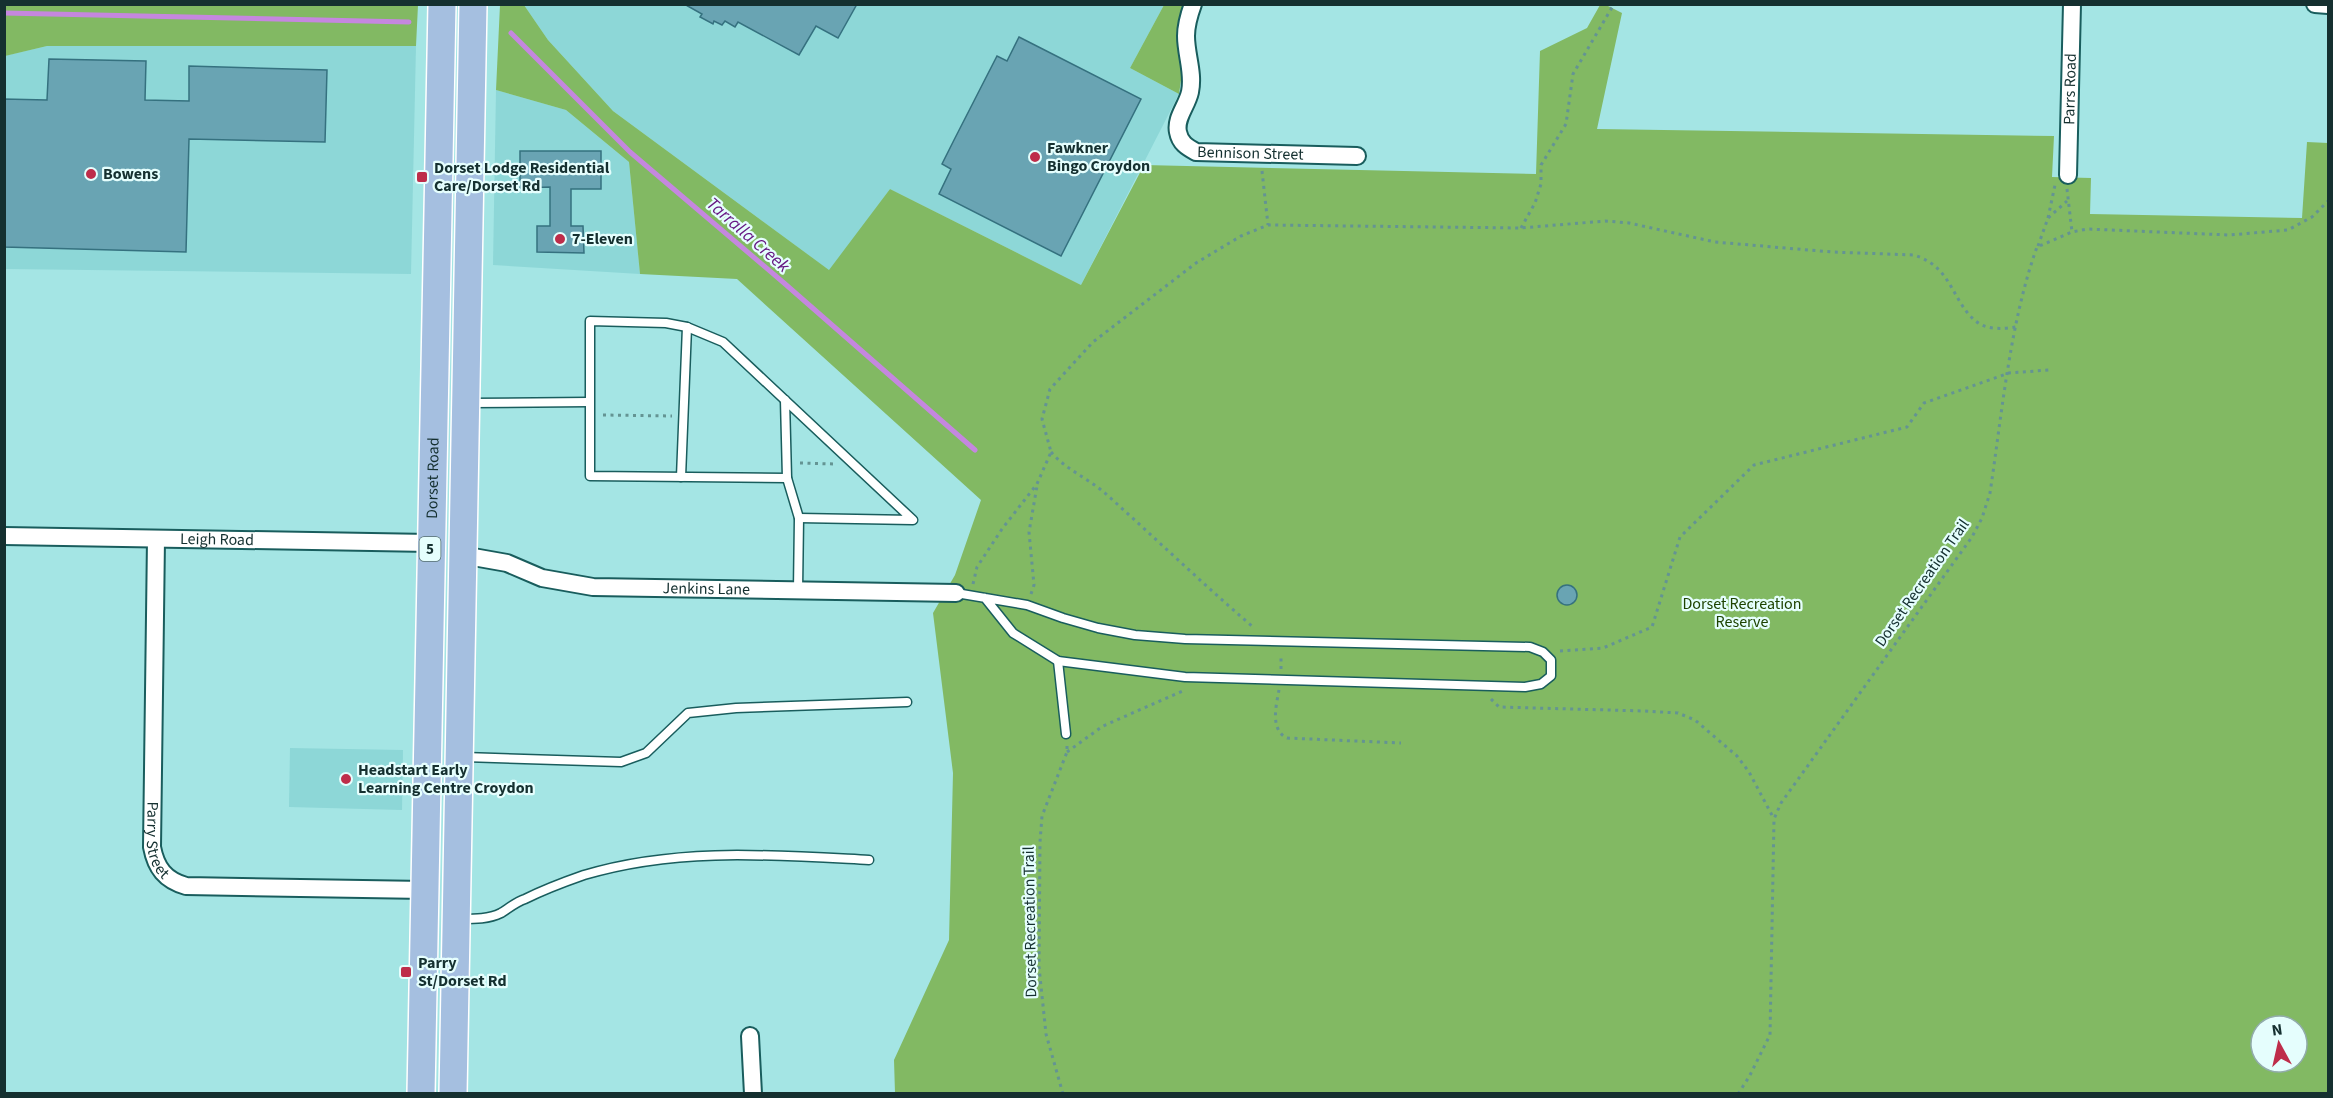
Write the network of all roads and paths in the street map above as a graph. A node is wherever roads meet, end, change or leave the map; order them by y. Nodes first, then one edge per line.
1 (442, 4) edge
2 (472, 4) edge
3 (1193, 4) edge
4 (1614, 4) edge
5 (2072, 4) edge
6 (2315, 4) edge
7 (2328, 5) edge
8 (1260, 154) junction
9 (1357, 156) dead end
10 (2068, 172) junction
11 (2067, 201) junction
12 (2328, 201) edge
13 (2048, 218) junction
14 (1268, 225) junction
15 (1521, 228) junction
16 (2072, 232) junction
17 (437, 237) junction
18 (468, 238) junction
19 (2037, 247) junction
20 (687, 327) junction
21 (2016, 327) junction
22 (2049, 370) dead end
23 (2009, 373) junction
24 (785, 400) junction
25 (589, 402) junction
26 (464, 403) junction
27 (590, 416) junction
28 (682, 416) junction
29 (1051, 452) junction
30 (786, 463) junction
31 (853, 464) junction
32 (681, 477) junction
33 (787, 478) junction
34 (1037, 484) junction
35 (799, 518) junction
36 (4, 536) edge
37 (156, 540) junction
38 (430, 543) junction
39 (462, 555) junction
40 (798, 590) junction
41 (963, 594) junction
42 (985, 598) junction
43 (1027, 605) junction
44 (1264, 640) junction
45 (1281, 641) junction
46 (1543, 652) junction
47 (1058, 661) junction
48 (1211, 678) junction
49 (1281, 681) junction
50 (1479, 686) junction
51 (908, 702) dead end
52 (1066, 734) dead end
53 (1401, 743) dead end
54 (457, 757) junction
55 (1774, 819) junction
56 (869, 860) dead end
57 (424, 890) junction
58 (455, 919) junction
59 (750, 1036) dead end
60 (421, 1094) edge
61 (453, 1094) edge
62 (753, 1094) edge
63 (1063, 1094) edge
64 (1738, 1094) edge

1 - 17 main road, Dorset Road / 5
2 - 18 main road, Dorset Road / 5
3 - 8 street, Bennison Street
4 - 15 path
5 - 10 street, Parrs Road
6 - 7 street
8 - 9 street, Bennison Street
8 - 14 path
10 - 11 path
10 - 13 path, Dorset Recreation Trail
11 - 13 path
11 - 16 path
12 - 16 path
13 - 19 path, Dorset Recreation Trail
14 - 15 path
14 - 29 path
15 - 21 path
16 - 19 path
17 - 18 main road
17 - 38 main road, Dorset Road / 5
18 - 26 main road, Dorset Road / 5
19 - 21 path, Dorset Recreation Trail
20 - 24 lane
20 - 25 lane
20 - 28 lane
21 - 23 path, Dorset Recreation Trail
22 - 23 path
23 - 46 path
23 - 55 path, Dorset Recreation Trail
24 - 30 lane
24 - 31 lane
25 - 26 lane
25 - 27 lane
26 - 39 main road, Dorset Road / 5
27 - 28 path
27 - 32 lane
28 - 32 lane
29 - 34 path
29 - 44 path
30 - 31 path
30 - 33 lane
31 - 35 lane
32 - 33 lane
33 - 35 lane
34 - 41 path
34 - 43 path
35 - 40 lane
36 - 37 street, Leigh Road
37 - 38 street, Leigh Road
37 - 57 street, Parry Street
38 - 39 main road
38 - 57 main road, Dorset Road / 5
39 - 40 street, Jenkins Lane
39 - 54 main road, Dorset Road / 5
40 - 41 street, Jenkins Lane
41 - 42 lane
42 - 43 lane
42 - 47 lane
43 - 44 lane
44 - 45 lane
45 - 46 lane
45 - 49 path
46 - 50 lane
47 - 48 lane
47 - 52 lane
48 - 49 lane
48 - 63 path, Dorset Recreation Trail
49 - 50 lane
49 - 53 path
50 - 55 path
51 - 54 lane
54 - 58 main road, Dorset Road / 5
55 - 64 path, Dorset Recreation Trail
56 - 58 lane
57 - 60 main road, Dorset Road / 5
58 - 61 main road, Dorset Road / 5
59 - 62 street

